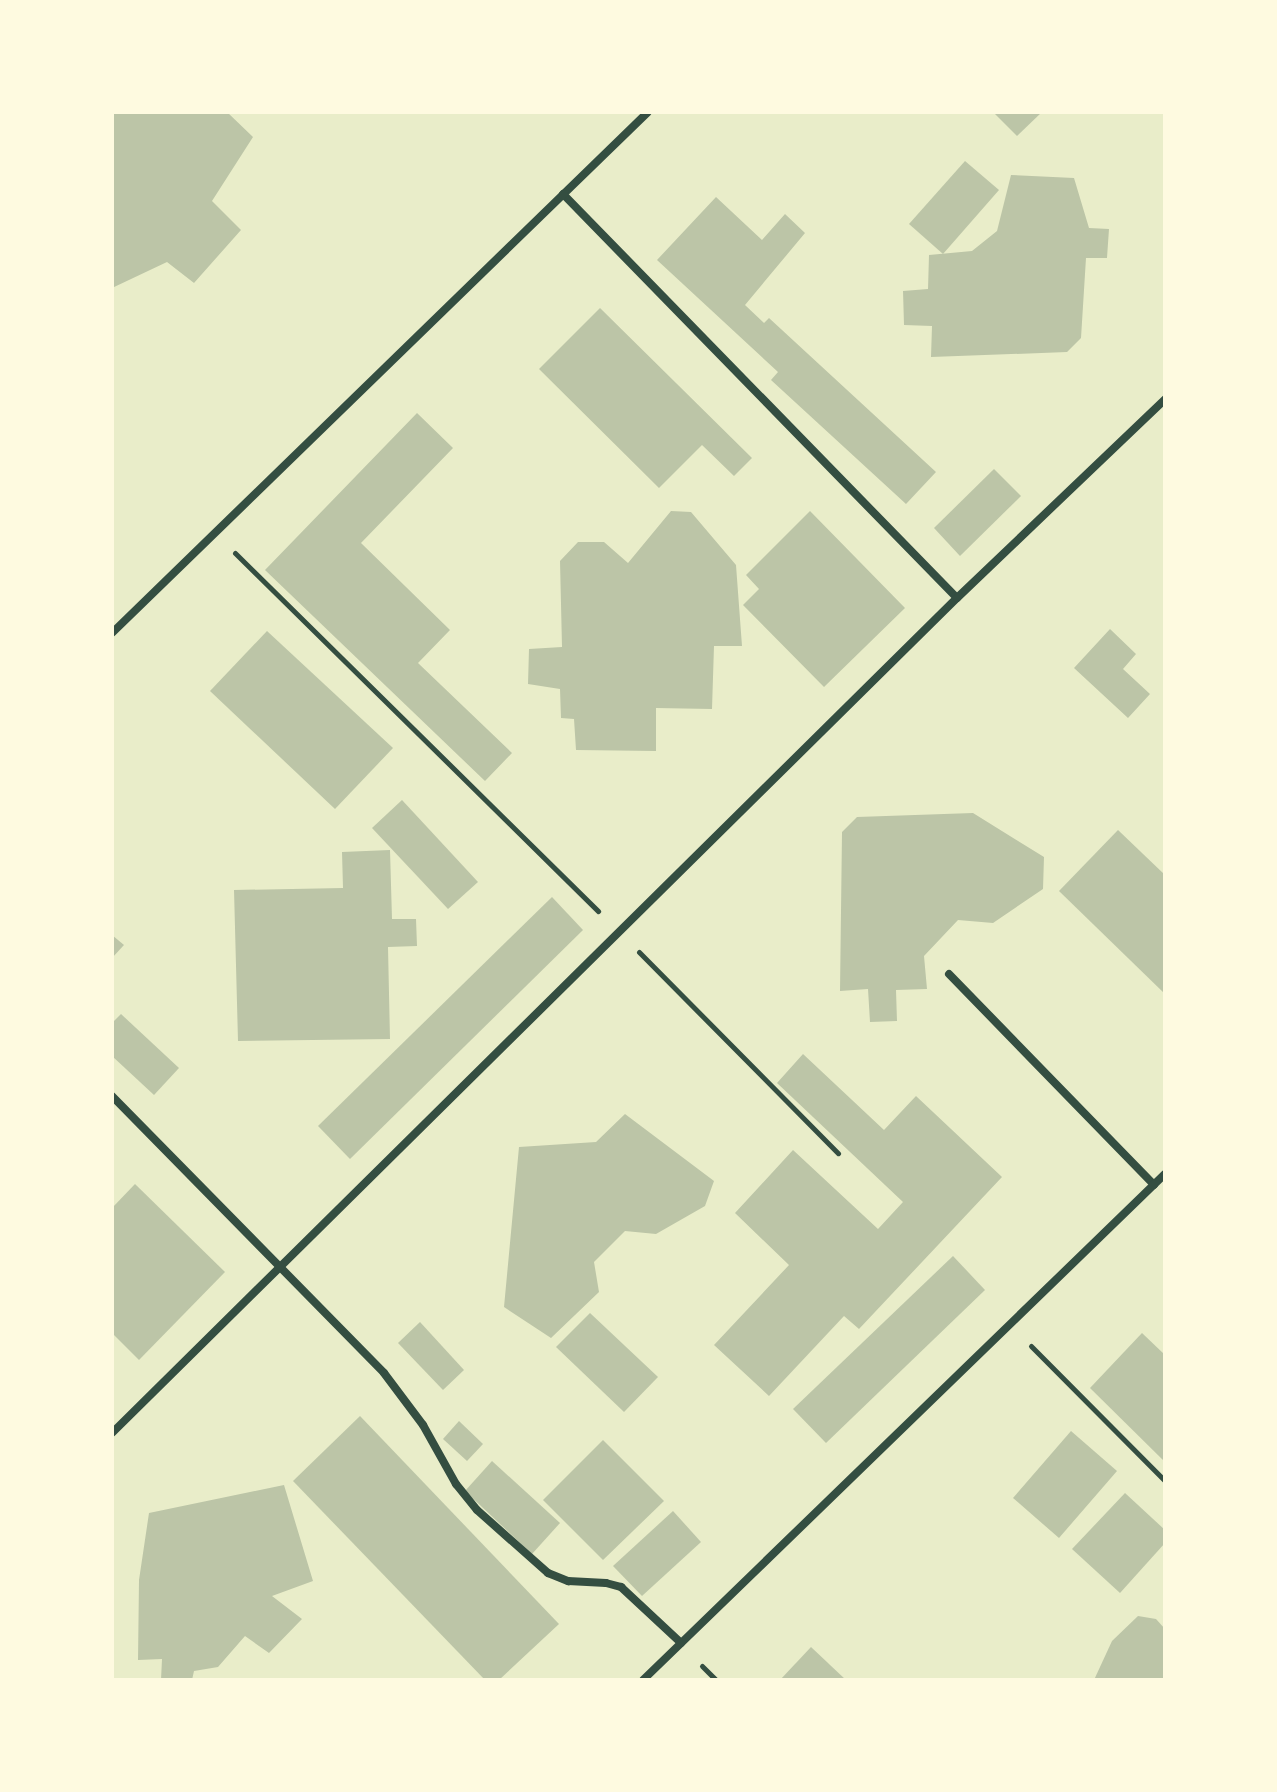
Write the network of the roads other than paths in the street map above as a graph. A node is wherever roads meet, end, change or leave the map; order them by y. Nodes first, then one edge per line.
1 (648, 112) edge
2 (563, 194) junction
3 (1165, 399) edge
4 (957, 598) junction
5 (112, 633) edge
6 (949, 974) dead end
7 (112, 1096) edge
8 (1165, 1174) edge
9 (1154, 1185) junction
10 (281, 1270) junction
11 (112, 1433) edge
12 (681, 1643) junction
13 (643, 1680) edge

1 - 2 street
2 - 4 street
2 - 5 street
3 - 4 street
4 - 10 street
6 - 9 street
7 - 10 street
8 - 9 street
9 - 12 street
10 - 11 street
10 - 12 street
12 - 13 street

